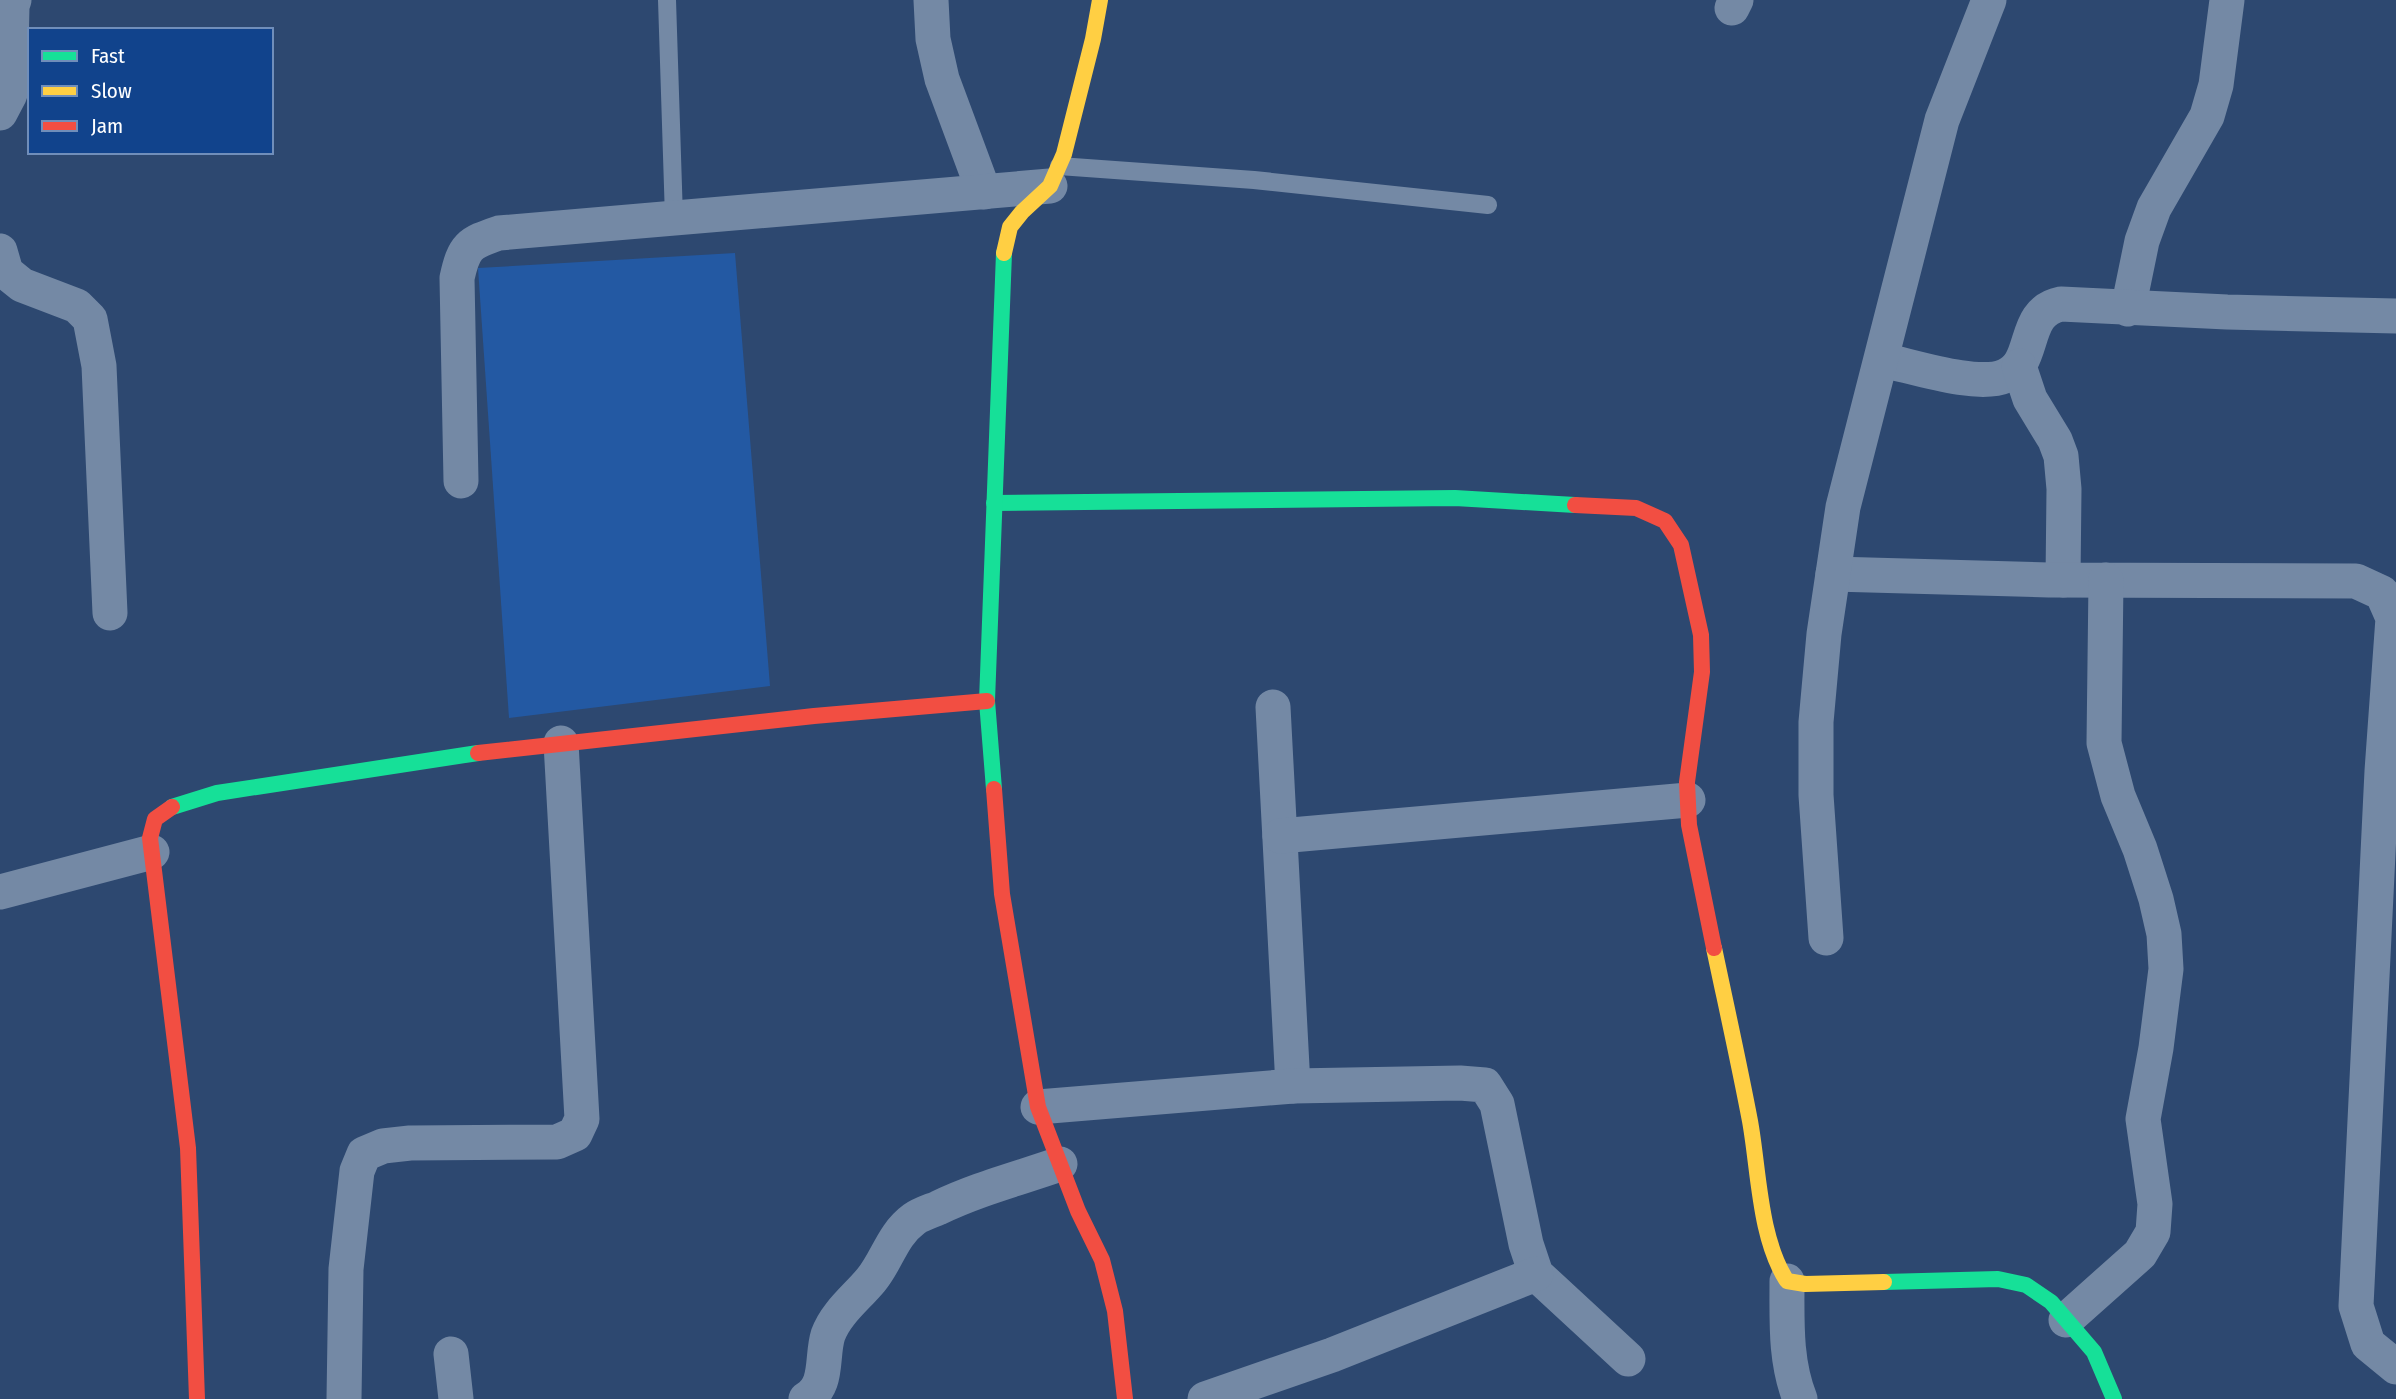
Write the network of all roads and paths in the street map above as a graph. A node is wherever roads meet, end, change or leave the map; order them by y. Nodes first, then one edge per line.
1 (14, 0) edge
2 (667, 0) edge
3 (931, 0) edge
4 (1100, 0) edge
5 (1989, 0) edge
6 (2227, 0) edge
7 (0, 113) edge
8 (1055, 176) junction
9 (984, 192) junction
10 (1488, 205) dead end
11 (674, 218) junction
12 (0, 251) edge
13 (2128, 309) junction
14 (2396, 316) edge
15 (1882, 360) junction
16 (2019, 366) junction
17 (461, 481) dead end
18 (994, 503) junction
19 (1833, 574) junction
20 (2063, 580) junction
21 (2106, 580) junction
22 (2389, 593) edge
23 (110, 613) dead end
24 (987, 701) junction
25 (1273, 707) dead end
26 (561, 743) junction
27 (2389, 771) edge
28 (1688, 800) junction
29 (1280, 836) junction
30 (152, 852) junction
31 (0, 892) edge
32 (1826, 938) dead end
33 (2384, 962) edge
34 (1293, 1086) junction
35 (1038, 1107) junction
36 (1060, 1164) junction
37 (1536, 1274) junction
38 (1787, 1281) junction
39 (2066, 1320) junction
40 (452, 1354) dead end
41 (1628, 1359) dead end
42 (2396, 1367) edge
43 (197, 1399) edge
44 (344, 1399) edge
45 (456, 1399) edge
46 (806, 1399) edge
47 (1125, 1399) edge
48 (1205, 1399) edge
49 (1800, 1399) edge
50 (2114, 1399) edge

1 - 7 street
2 - 11 lane
3 - 9 street
4 - 8 street
5 - 15 street
6 - 13 street
8 - 9 street
8 - 10 lane
8 - 18 street
9 - 11 street
11 - 17 street
12 - 23 street
13 - 14 street
13 - 16 street
15 - 16 street
15 - 19 street
16 - 20 street
18 - 24 street
18 - 28 street
19 - 20 street
19 - 32 street
20 - 21 street
21 - 22 street
21 - 39 street
22 - 27 street
24 - 26 street
24 - 35 street
25 - 29 street
26 - 30 street
26 - 44 street
27 - 33 street
28 - 29 street
28 - 38 street
29 - 34 street
30 - 31 street
30 - 43 street
33 - 42 street
34 - 35 street
34 - 37 street
35 - 36 street
36 - 46 street
36 - 47 street
37 - 41 street
37 - 48 street
38 - 39 street
38 - 49 street
39 - 50 street
40 - 45 street

